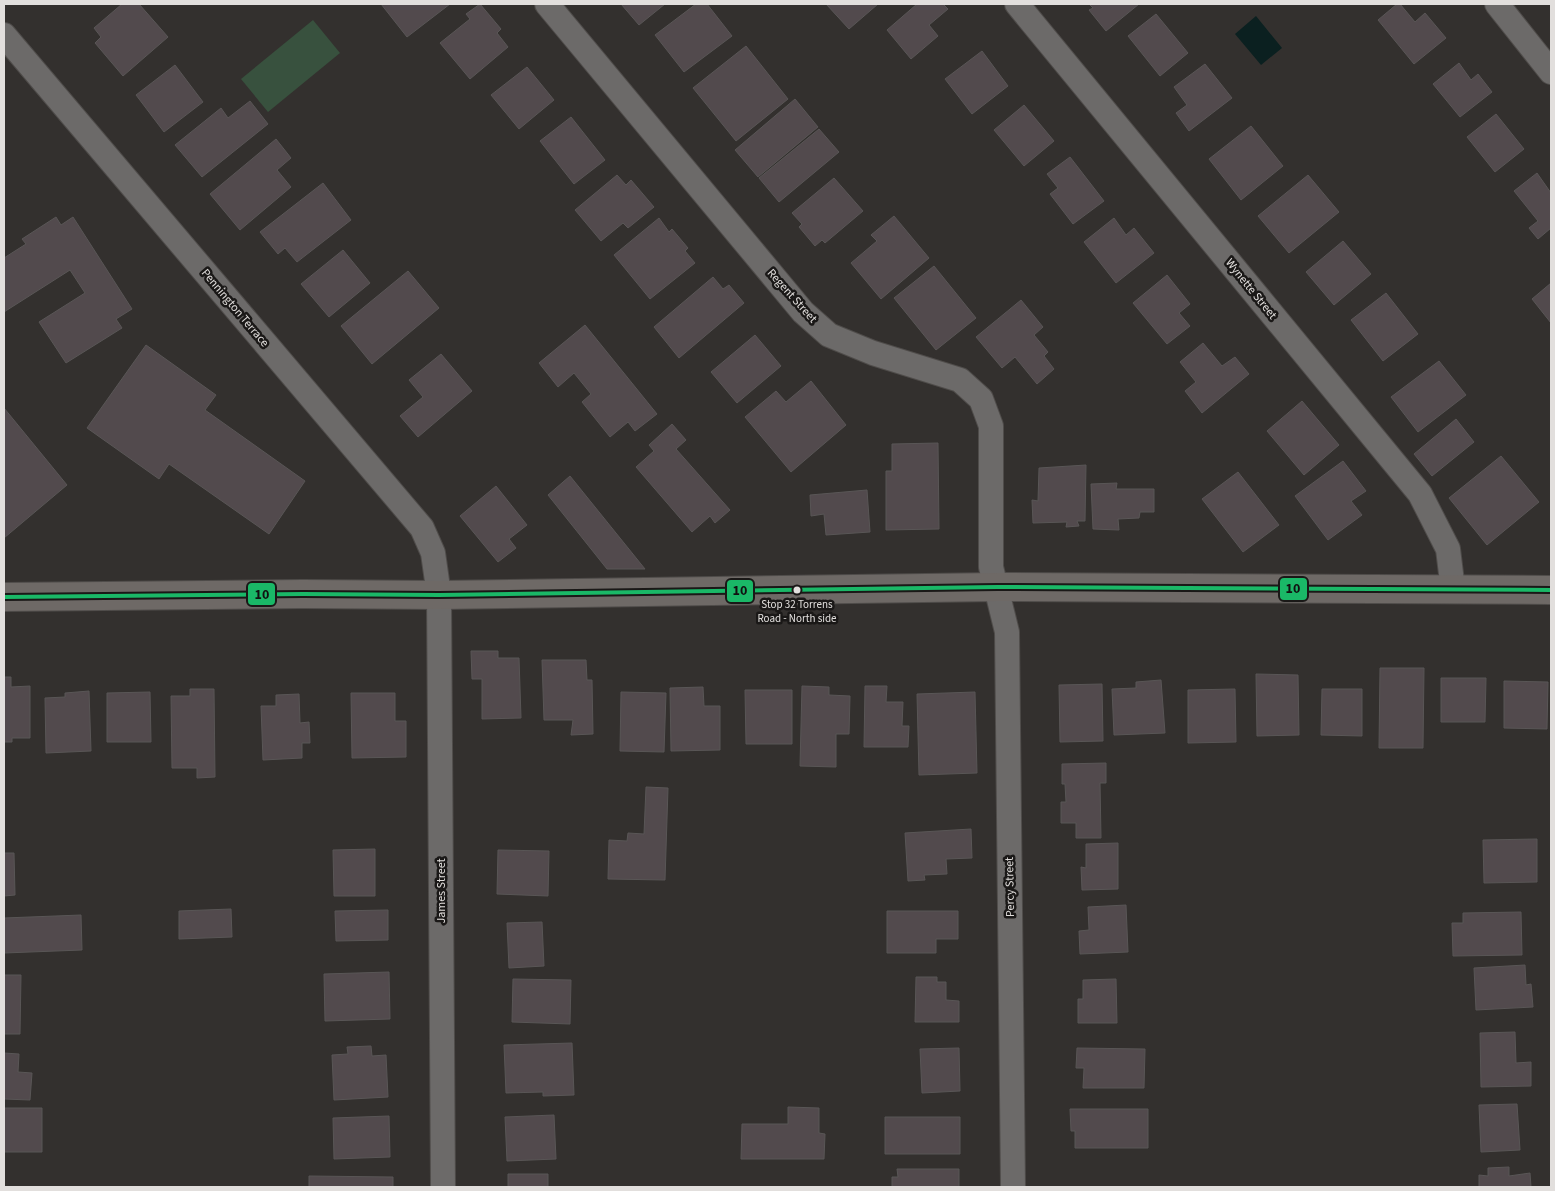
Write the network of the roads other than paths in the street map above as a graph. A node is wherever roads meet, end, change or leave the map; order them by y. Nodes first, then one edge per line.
1 (548, 4) edge
2 (1016, 4) edge
3 (1497, 4) edge
4 (4, 35) edge
5 (1551, 72) edge
6 (998, 588) junction
7 (1453, 590) junction
8 (1551, 590) edge
9 (439, 595) junction
10 (4, 597) edge
11 (442, 1187) edge
12 (1013, 1187) edge

1 - 6 street, Regent Street
2 - 7 street, Wynette Street
3 - 5 street
4 - 9 street, Pennington Terrace
6 - 7 street
6 - 9 street
6 - 12 street, Percy Street
7 - 8 street
9 - 10 street
9 - 11 street, James Street

